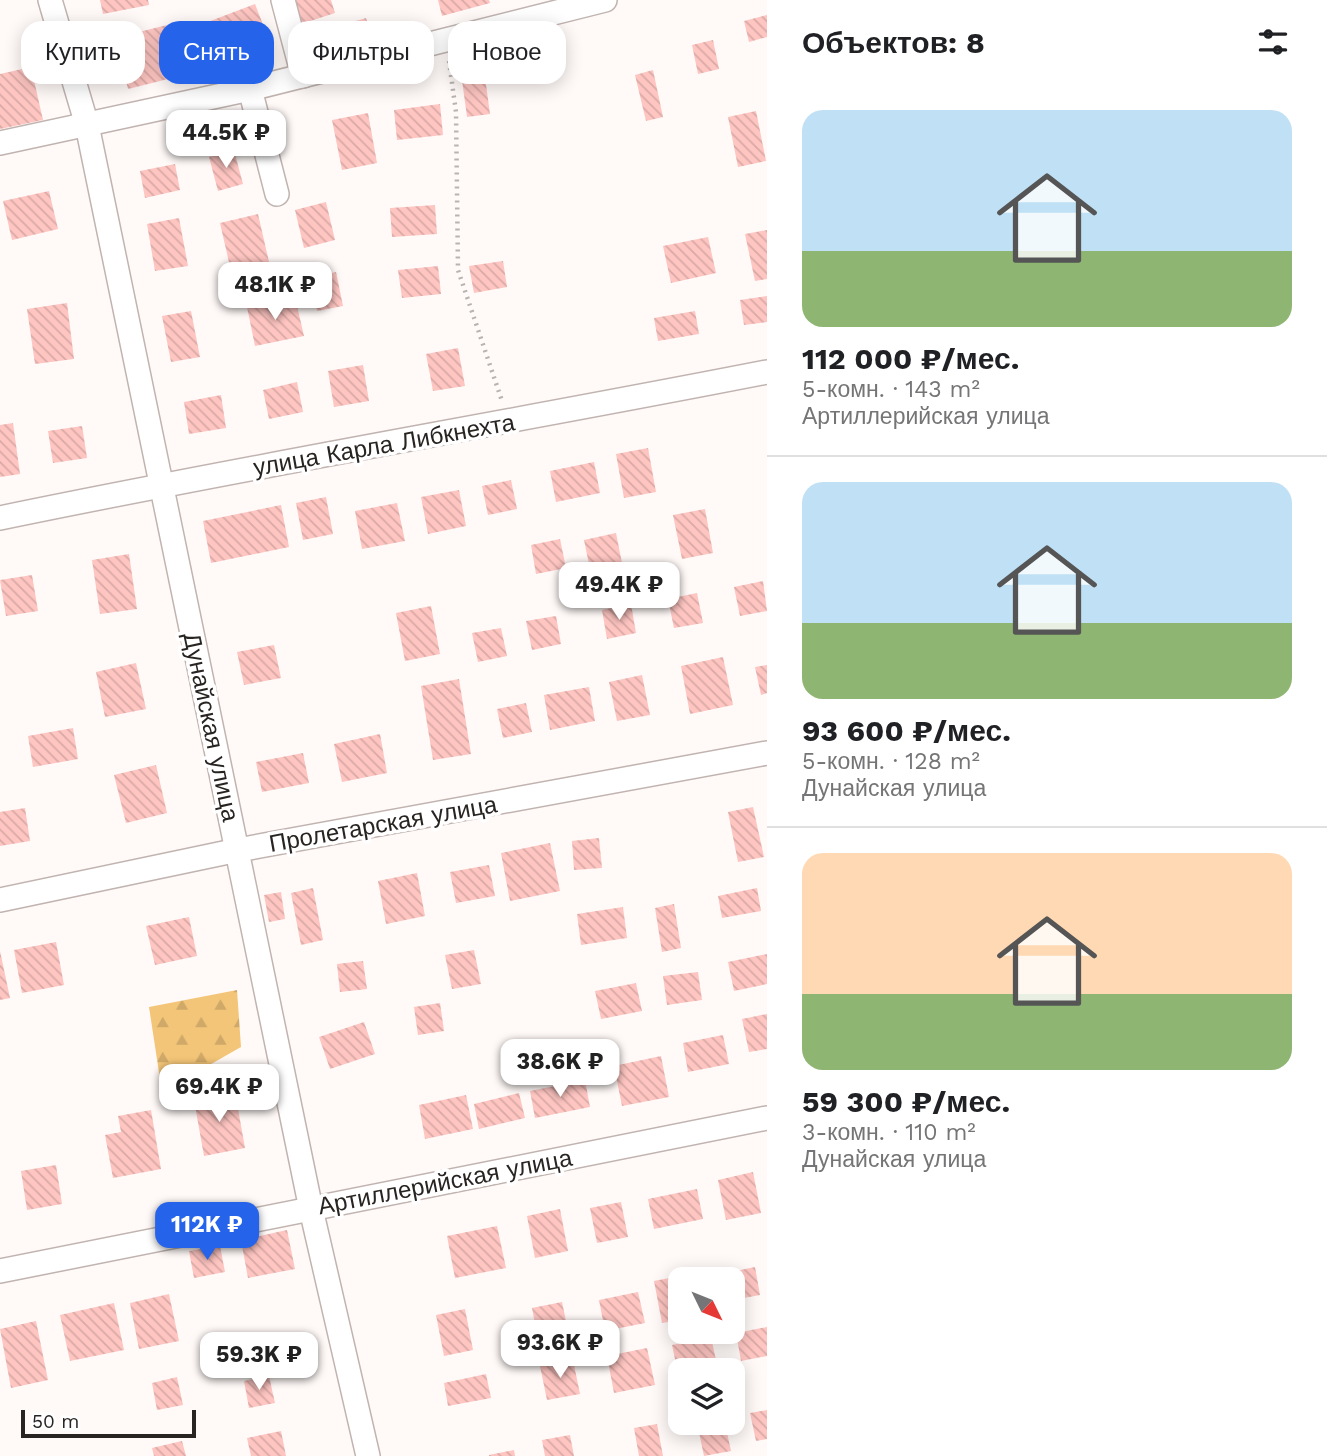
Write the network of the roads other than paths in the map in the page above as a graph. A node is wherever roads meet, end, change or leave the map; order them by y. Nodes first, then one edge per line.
1 (50, 0) edge
2 (283, 0) edge
3 (605, 0) edge
4 (289, 21) edge
5 (434, 42) edge
6 (288, 80) edge
7 (250, 89) junction
8 (86, 125) junction
9 (0, 144) edge
10 (277, 194) dead end
11 (767, 372) edge
12 (159, 485) junction
13 (0, 518) edge
14 (767, 753) edge
15 (238, 850) junction
16 (0, 900) edge
17 (767, 1118) edge
18 (311, 1209) junction
19 (0, 1270) edge
20 (368, 1456) edge

1 - 8 street, Дунайская улица
2 - 4 street
3 - 5 street
6 - 7 street
7 - 8 street
7 - 10 street
8 - 9 street
8 - 12 street, Дунайская улица
11 - 12 street, улица Карла Либкнехта
12 - 13 street, улица Карла Либкнехта
12 - 15 street, Дунайская улица
14 - 15 street, Пролетарская улица
15 - 16 street, Пролетарская улица
15 - 18 street, Дунайская улица
17 - 18 street, Артиллерийская улица
18 - 19 street, Артиллерийская улица
18 - 20 street, Дунайская улица

